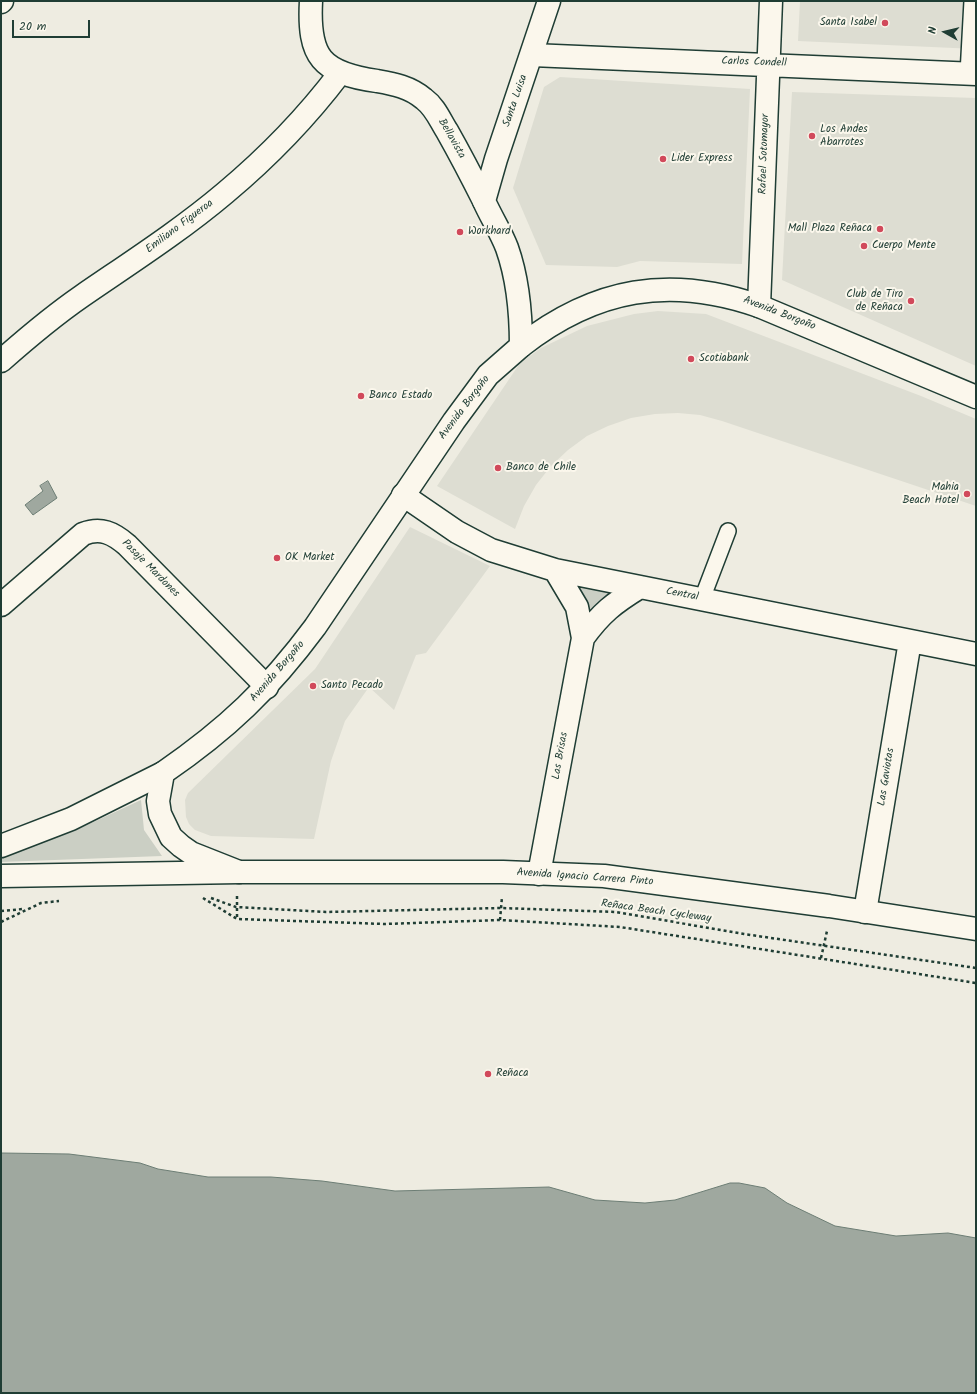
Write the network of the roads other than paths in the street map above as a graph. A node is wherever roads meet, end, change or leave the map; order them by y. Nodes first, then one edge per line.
1 (311, 1) edge
2 (549, 1) edge
3 (771, 1) edge
4 (972, 1) edge
5 (532, 55) junction
6 (769, 64) junction
7 (340, 73) junction
8 (972, 74) edge
9 (484, 201) junction
10 (759, 306) junction
11 (521, 346) junction
12 (1, 361) edge
13 (976, 397) edge
14 (403, 495) junction
15 (728, 531) dead end
16 (554, 570) junction
17 (640, 587) junction
18 (702, 599) junction
19 (1, 605) edge
20 (583, 638) junction
21 (910, 641) junction
22 (976, 654) edge
23 (267, 687) junction
24 (163, 773) junction
25 (1, 846) edge
26 (239, 872) junction
27 (539, 874) junction
28 (1, 876) edge
29 (865, 912) junction
30 (976, 929) edge

1 - 7 street, Bellavista
2 - 5 street, Santa Luisa
3 - 6 street, Rafael Sotomayor
4 - 8 lane
5 - 6 street, Carlos Condell
5 - 9 street, Santa Luisa
6 - 8 street, Carlos Condell
6 - 10 street, Rafael Sotomayor
7 - 9 street, Bellavista
7 - 12 street, Emiliano Figueroa
9 - 11 street, Bellavista
10 - 11 street, Avenida Borgoño
10 - 13 street, Avenida Borgoño
11 - 14 street, Avenida Borgoño
14 - 16 street, Central
14 - 23 street, Avenida Borgoño
15 - 18 lane
16 - 17 street, Central
16 - 20 street, Las Brisas
17 - 18 street, Central
17 - 20 street, Las Brisas
18 - 21 street, Central
19 - 23 street, Pasaje Mardones
20 - 27 street, Las Brisas
21 - 22 street, Central
21 - 29 street, Las Gaviotas
23 - 24 street, Avenida Borgoño
24 - 25 street, Avenida Borgoño
24 - 26 street
26 - 27 street, Avenida Ignacio Carrera Pinto
26 - 28 street
27 - 29 street, Avenida Ignacio Carrera Pinto
29 - 30 street, Avenida Ignacio Carrera Pinto

